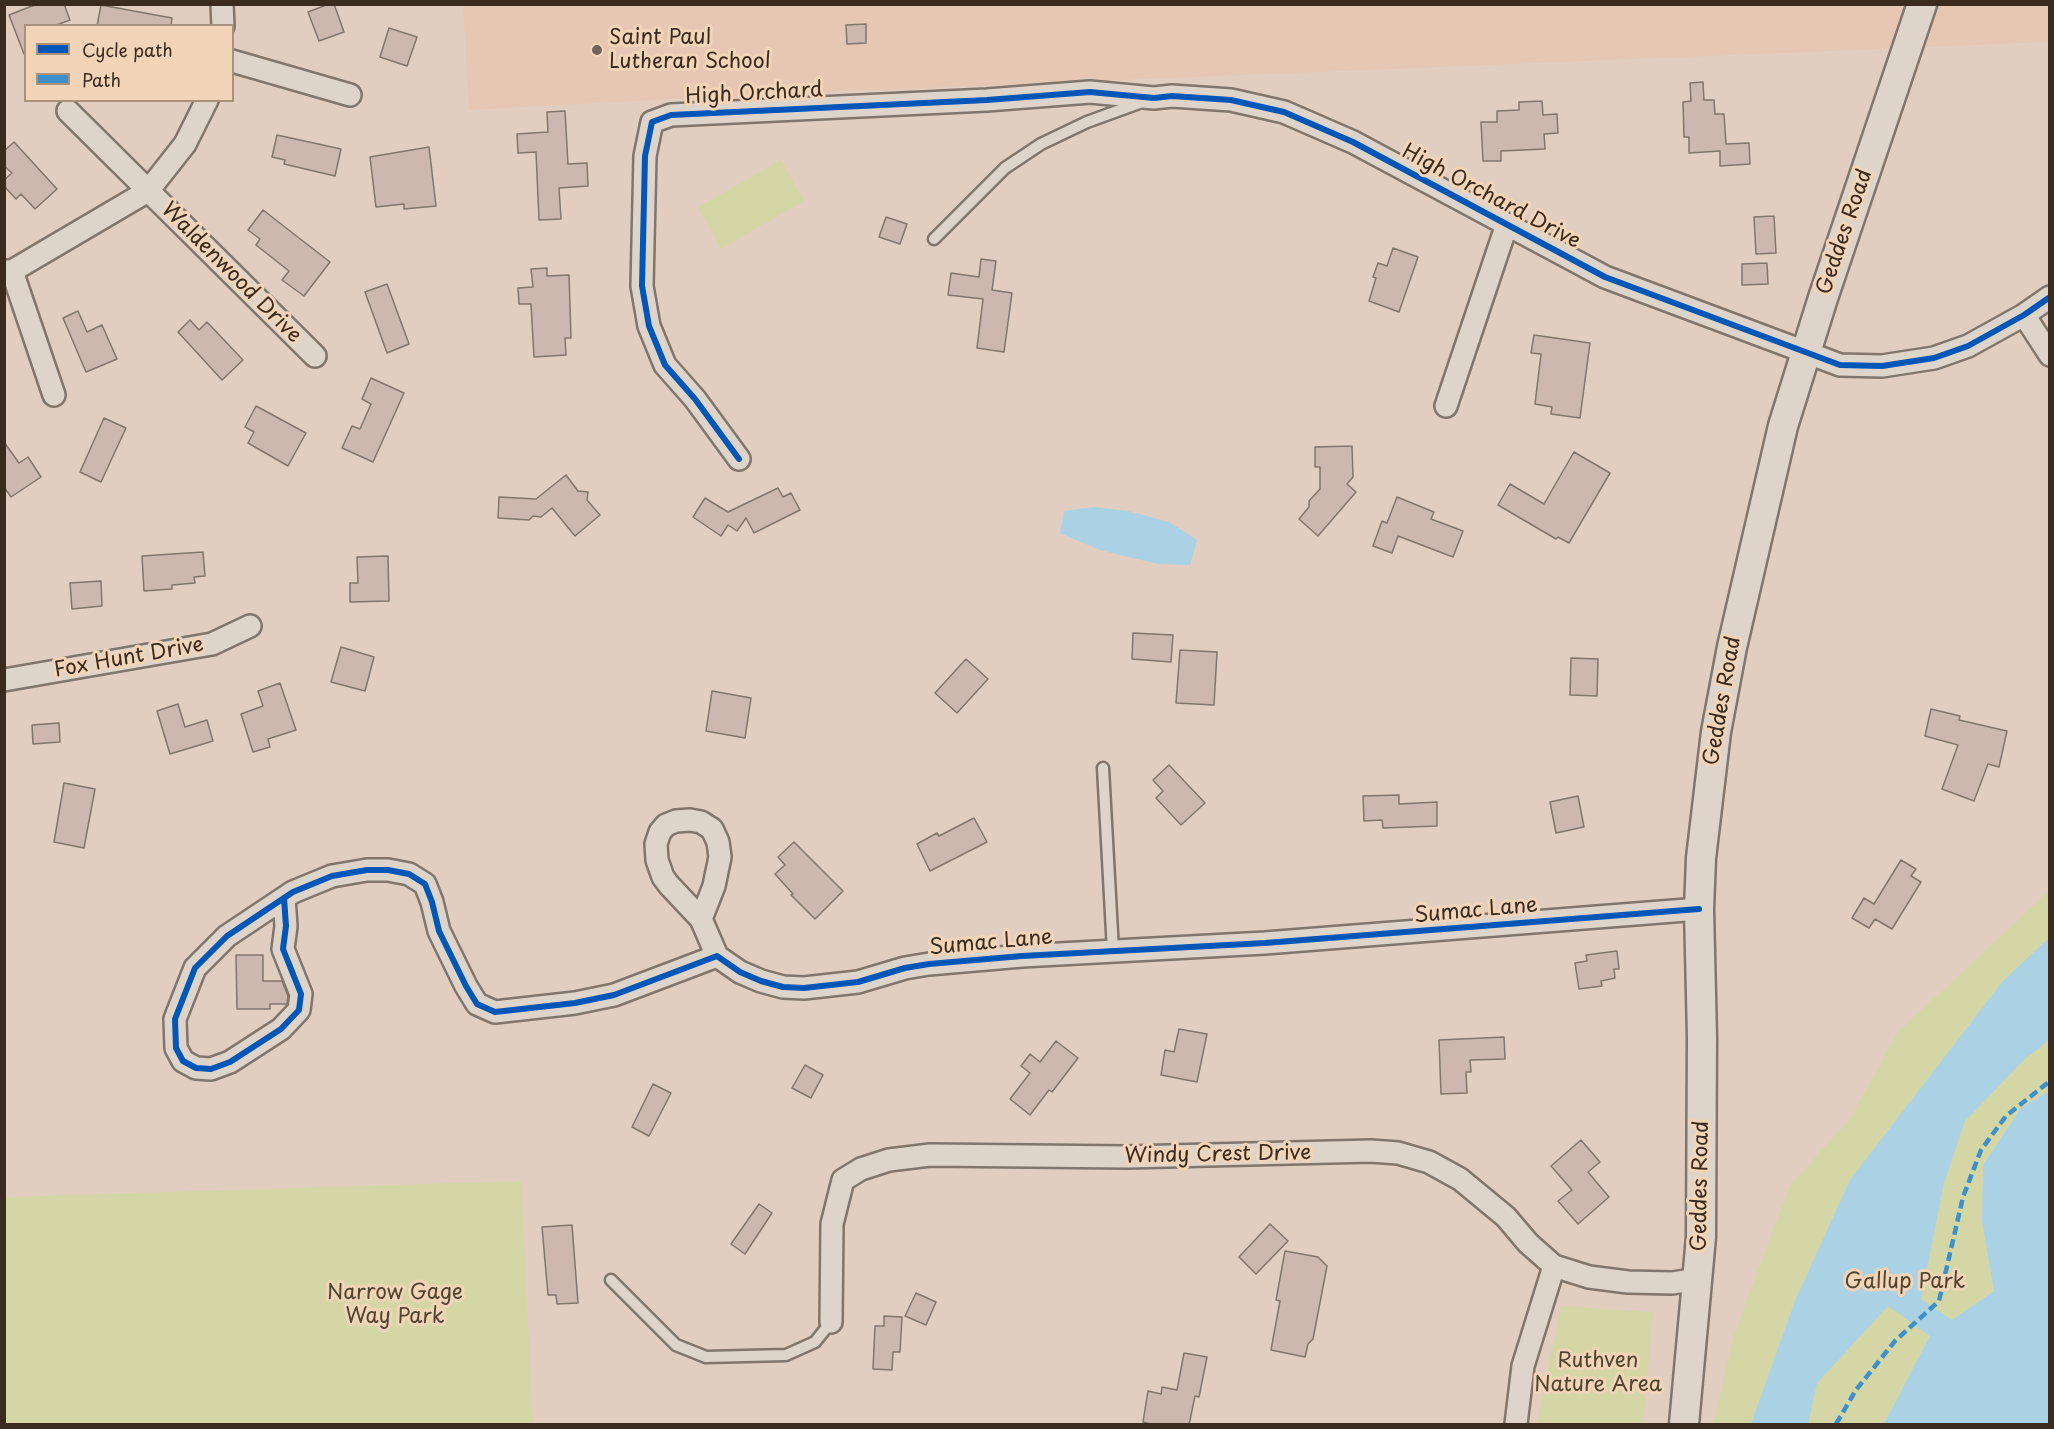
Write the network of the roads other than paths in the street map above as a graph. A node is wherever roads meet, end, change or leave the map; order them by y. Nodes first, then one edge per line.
1 (222, 4) edge
2 (1922, 4) edge
3 (223, 24) edge
4 (234, 62) edge
5 (350, 95) dead end
6 (1154, 98) junction
7 (206, 102) edge
8 (68, 111) dead end
9 (148, 191) junction
10 (1507, 224) junction
11 (934, 239) dead end
12 (8, 271) edge
13 (2049, 297) edge
14 (2024, 315) junction
15 (1807, 352) junction
16 (2049, 355) edge
17 (315, 356) dead end
18 (54, 395) dead end
19 (1446, 406) dead end
20 (739, 459) dead end
21 (250, 626) dead end
22 (4, 680) edge
23 (1103, 768) dead end
24 (284, 898) junction
25 (1699, 909) junction
26 (701, 919) dead end
27 (1113, 951) junction
28 (717, 956) junction
29 (1554, 1266) junction
30 (1699, 1279) junction
31 (611, 1280) dead end
32 (831, 1322) joint
33 (1516, 1425) edge
34 (1684, 1425) edge

1 - 3 street
2 - 15 main road, Geddes Road
4 - 5 street
6 - 10 street, High Orchard Drive
6 - 11 lane, High Orchard Drive
6 - 20 street, High Orchard
7 - 9 street, Waldenwood Drive
8 - 9 street, Waldenwood Drive
9 - 12 street, Waldenwood Drive
9 - 17 street, Waldenwood Drive
10 - 15 street, High Orchard Drive
10 - 19 street, High Orchard Drive
12 - 18 street, Waldenwood Drive
13 - 14 street, High Orchard Drive
14 - 15 street, High Orchard Drive
14 - 16 street
15 - 25 main road, Geddes Road
21 - 22 street, Fox Hunt Drive
23 - 27 lane
24 - 24 street
24 - 28 street
25 - 27 street, Sumac Lane
25 - 30 main road, Geddes Road
26 - 28 street
27 - 28 street, Sumac Lane
29 - 30 street, Windy Crest Drive
29 - 32 street, Windy Crest Drive
29 - 33 street
30 - 34 main road, Geddes Road
31 - 32 lane

